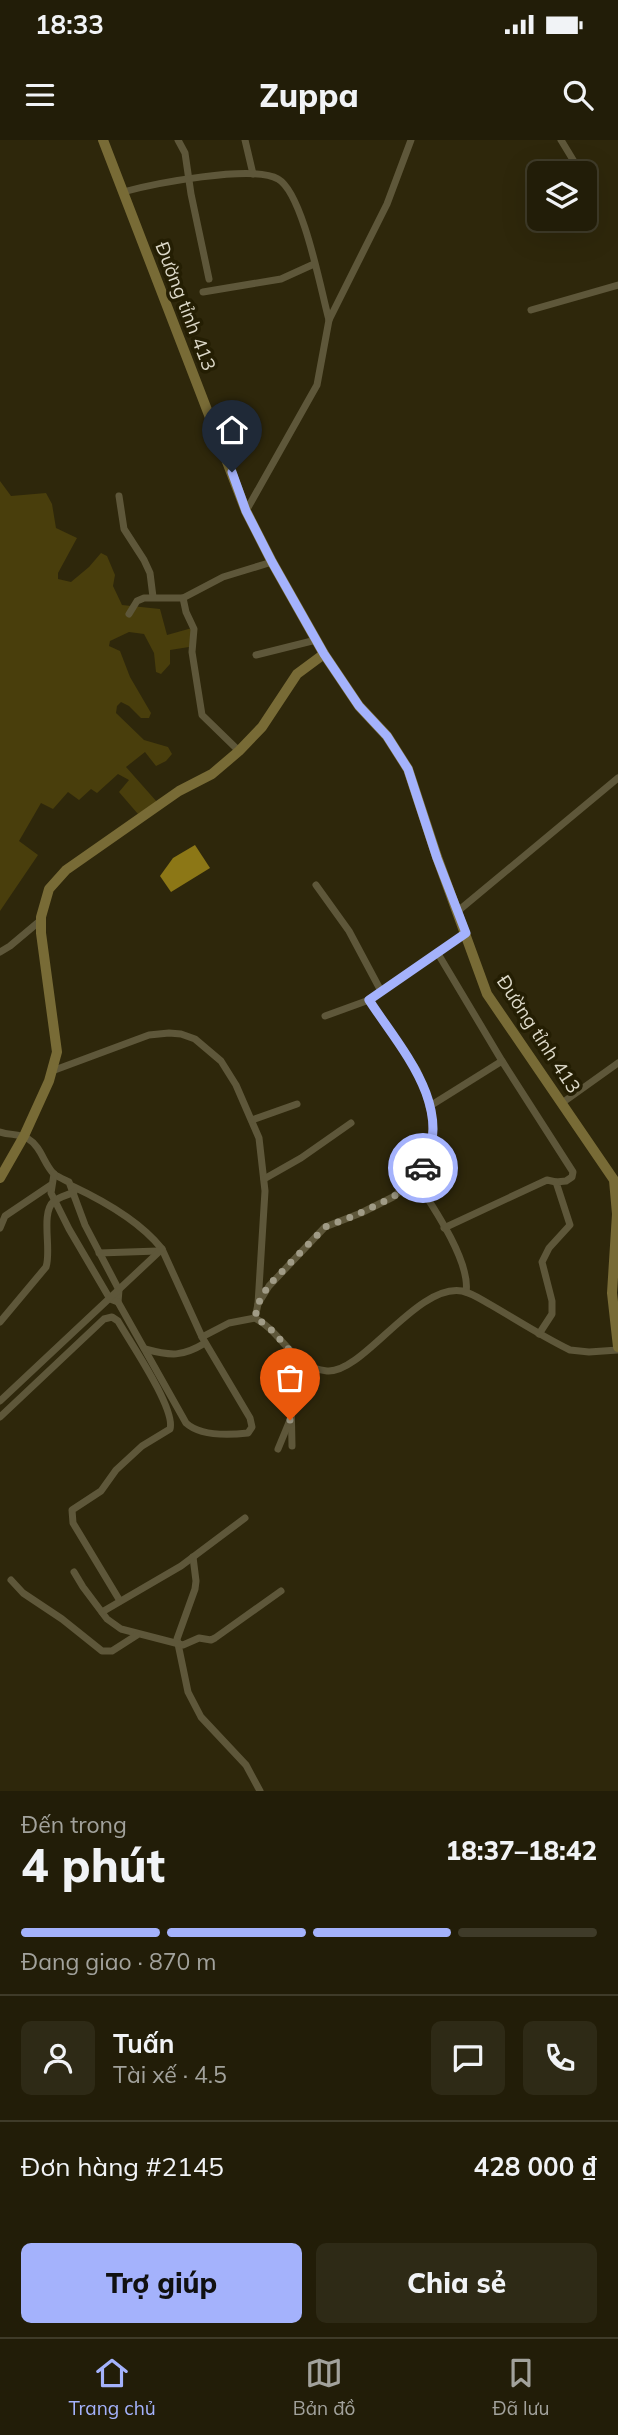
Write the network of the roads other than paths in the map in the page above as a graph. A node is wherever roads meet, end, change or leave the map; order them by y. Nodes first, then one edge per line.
1 (103, 140) edge
2 (178, 140) edge
3 (245, 140) edge
4 (411, 140) edge
5 (561, 140) edge
6 (574, 161) edge
7 (253, 174) junction
8 (189, 179) junction
9 (123, 192) junction
10 (314, 264) junction
11 (209, 279) dead end
12 (618, 285) edge
13 (203, 292) dead end
14 (321, 293) junction
15 (340, 295) junction
16 (531, 310) dead end
17 (329, 320) junction
18 (119, 496) dead end
19 (246, 511) junction
20 (272, 562) junction
21 (153, 597) junction
22 (183, 598) junction
23 (129, 614) dead end
24 (316, 640) junction
25 (324, 654) junction
26 (256, 655) dead end
27 (239, 751) junction
28 (618, 778) edge
29 (316, 885) dead end
30 (458, 911) junction
31 (41, 920) junction
32 (466, 933) junction
33 (0, 952) edge
34 (437, 952) junction
35 (381, 991) junction
36 (369, 1000) junction
37 (325, 1016) dead end
38 (502, 1061) junction
39 (618, 1063) edge
40 (52, 1071) junction
41 (562, 1103) junction
42 (297, 1104) dead end
43 (430, 1106) junction
44 (252, 1120) junction
45 (351, 1123) dead end
46 (0, 1132) edge
47 (24, 1136) junction
48 (54, 1174) junction
49 (0, 1178) edge
50 (415, 1179) junction
51 (264, 1180) junction
52 (556, 1182) junction
53 (51, 1185) junction
54 (73, 1189) junction
55 (55, 1200) junction
56 (0, 1228) edge
57 (444, 1228) junction
58 (160, 1250) junction
59 (99, 1253) junction
60 (120, 1290) junction
61 (466, 1292) junction
62 (114, 1301) junction
63 (258, 1304) junction
64 (255, 1318) junction
65 (0, 1322) edge
66 (539, 1334) junction
67 (204, 1340) junction
68 (618, 1348) edge
69 (145, 1349) junction
70 (311, 1366) junction
71 (0, 1401) edge
72 (0, 1417) edge
73 (290, 1420) junction
74 (292, 1446) dead end
75 (278, 1449) dead end
76 (245, 1518) dead end
77 (193, 1557) junction
78 (74, 1572) dead end
79 (11, 1580) dead end
80 (281, 1591) dead end
81 (120, 1601) junction
82 (102, 1612) junction
83 (137, 1634) junction
84 (177, 1644) junction
85 (260, 1791) edge

1 - 9 main road, Đường tỉnh 413
2 - 8 street
3 - 7 street
4 - 15 street
5 - 6 street
7 - 8 street
7 - 10 street
8 - 9 street
8 - 11 street
9 - 19 main road, Đường tỉnh 413
10 - 13 street
10 - 14 street
12 - 16 street
14 - 15 street
14 - 17 street
15 - 17 street
17 - 19 street
18 - 21 street
19 - 20 main road, Đường tỉnh 413
20 - 22 street
20 - 24 main road, Đường tỉnh 413
21 - 22 street
21 - 23 street
22 - 27 street
24 - 25 main road, Đường tỉnh 413
24 - 26 street
25 - 27 main road
25 - 30 main road, Đường tỉnh 413
27 - 31 main road
28 - 30 street
29 - 35 street
30 - 32 main road, Đường tỉnh 413
31 - 33 street
31 - 40 main road
32 - 34 street
32 - 41 main road, Đường tỉnh 413
34 - 35 street
34 - 38 street
35 - 36 street
36 - 37 street
36 - 43 street
38 - 43 street
38 - 52 street
39 - 41 street
40 - 44 street
40 - 47 main road
41 - 68 main road, Đường tỉnh 413
42 - 44 street
43 - 50 street
44 - 51 street
45 - 51 street
46 - 47 street
47 - 48 street
47 - 49 main road
48 - 53 street
48 - 54 street
50 - 57 street
50 - 63 street
51 - 63 street
52 - 57 street
52 - 66 street
53 - 55 street
53 - 56 street
54 - 55 street
54 - 58 street
54 - 59 street
55 - 62 street
55 - 65 street
57 - 61 street
58 - 59 street
58 - 60 street
58 - 67 street
59 - 60 street
60 - 62 street
61 - 66 street
61 - 70 street
62 - 69 street
62 - 71 street
63 - 64 street
64 - 67 street
64 - 70 street
66 - 68 street
67 - 69 street
67 - 69 street
70 - 73 street
72 - 81 street
73 - 74 street
73 - 75 street
76 - 77 street
77 - 81 street
77 - 84 street
78 - 82 street
79 - 83 street
80 - 84 street
81 - 82 street
82 - 83 street
83 - 84 street
84 - 85 street

